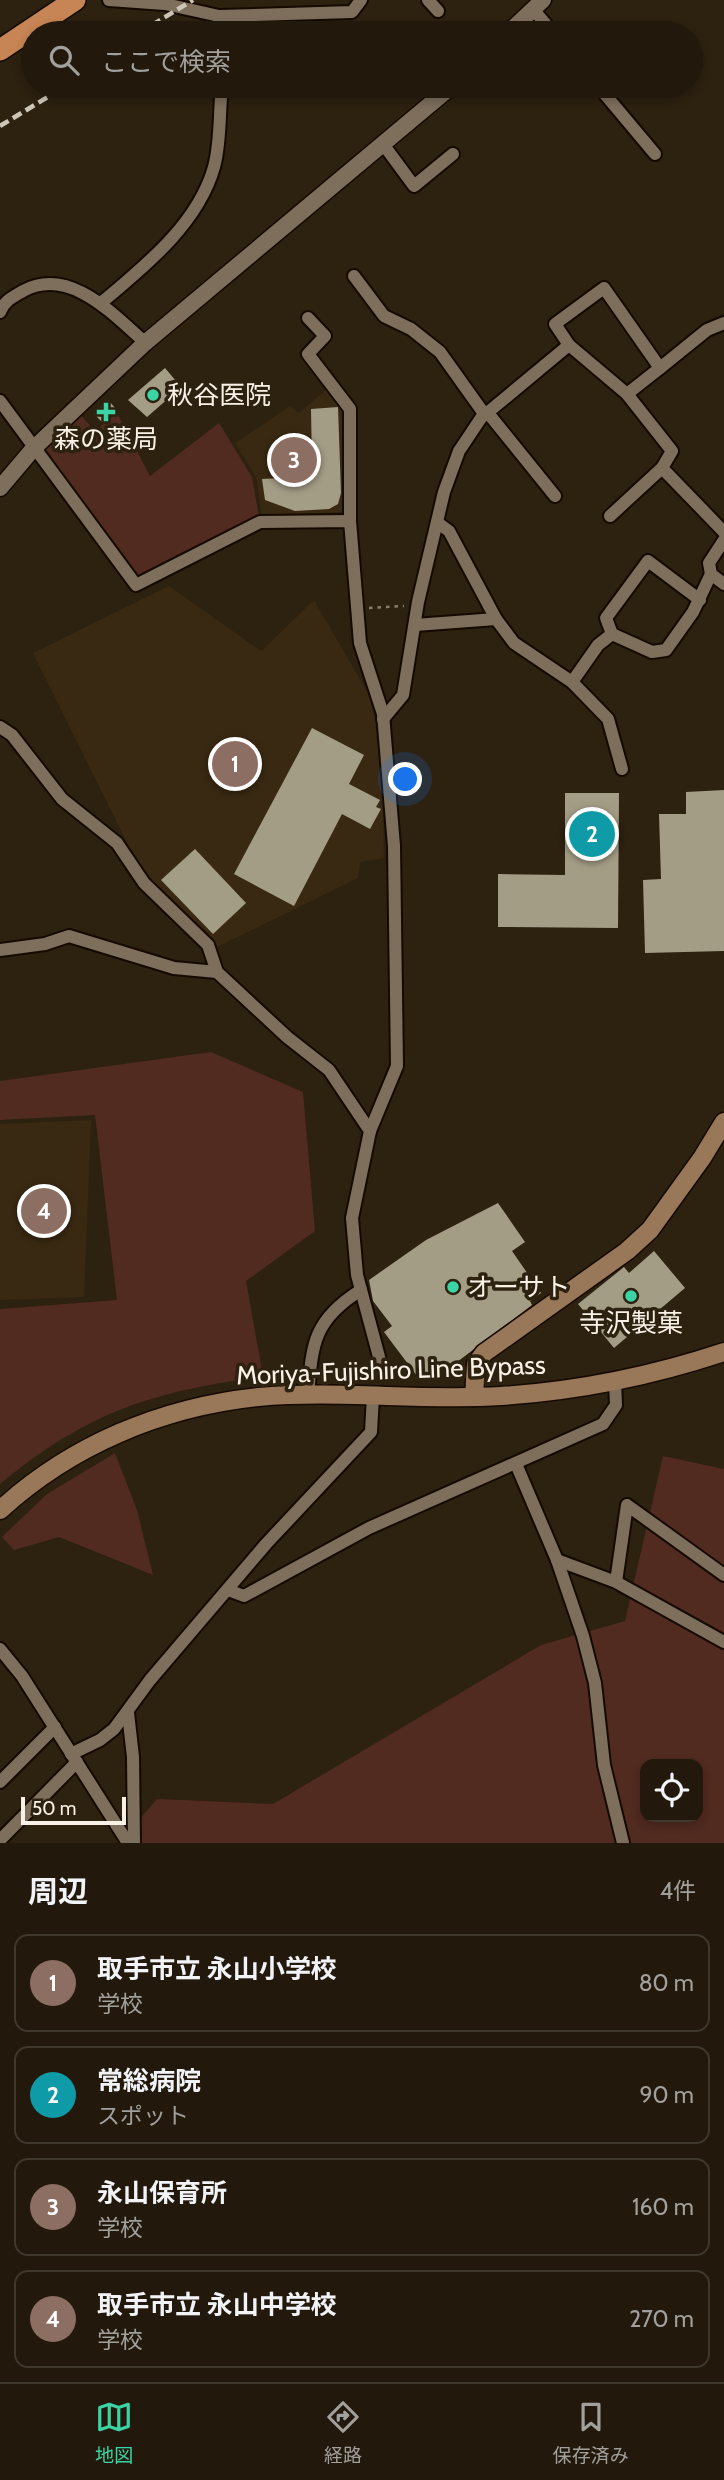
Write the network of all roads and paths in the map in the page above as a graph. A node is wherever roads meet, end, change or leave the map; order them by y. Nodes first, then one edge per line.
1 (75, 0) edge
2 (109, 0) edge
3 (361, 0) edge
4 (428, 0) edge
5 (538, 5) edge
6 (438, 11) dead end
7 (219, 16) junction
8 (44, 21) edge
9 (219, 21) edge
10 (521, 21) edge
11 (547, 21) edge
12 (21, 36) edge
13 (0, 50) edge
14 (221, 98) edge
15 (438, 98) edge
16 (608, 98) edge
17 (383, 144) junction
18 (453, 154) dead end
19 (655, 154) dead end
20 (354, 276) dead end
21 (1, 303) edge
22 (101, 303) junction
23 (308, 318) dead end
24 (724, 323) edge
25 (139, 338) dead end
26 (569, 345) junction
27 (660, 368) junction
28 (627, 394) junction
29 (0, 401) edge
30 (487, 414) junction
31 (33, 449) junction
32 (662, 468) junction
33 (0, 488) edge
34 (555, 496) dead end
35 (610, 516) dead end
36 (350, 520) junction
37 (438, 523) junction
38 (724, 533) edge
39 (724, 540) edge
40 (711, 574) junction
41 (724, 584) edge
42 (700, 600) junction
43 (418, 606) junction
44 (357, 608) junction
45 (496, 619) junction
46 (415, 625) junction
47 (612, 634) junction
48 (572, 681) junction
49 (383, 719) junction
50 (0, 727) edge
51 (622, 769) dead end
52 (0, 950) edge
53 (217, 972) junction
54 (724, 1122) edge
55 (370, 1131) junction
56 (361, 1290) junction
57 (724, 1352) edge
58 (382, 1368) dead end
59 (615, 1382) junction
60 (308, 1396) junction
61 (373, 1396) junction
62 (474, 1396) junction
63 (516, 1464) junction
64 (0, 1510) edge
65 (557, 1560) junction
66 (724, 1575) edge
67 (616, 1582) junction
68 (228, 1590) junction
69 (724, 1643) edge
70 (2, 1655) edge
71 (128, 1713) junction
72 (55, 1727) junction
73 (74, 1758) junction
74 (0, 1782) edge
75 (0, 1840) edge
76 (128, 1843) edge
77 (134, 1843) edge
78 (624, 1843) edge

1 - 8 highway
2 - 7 street
3 - 7 street
4 - 6 street
5 - 10 street
5 - 11 street
7 - 9 street
12 - 13 highway
14 - 22 street
15 - 17 street
16 - 19 street
17 - 18 street
17 - 31 street
20 - 30 street
21 - 22 street
22 - 25 street
23 - 36 street
24 - 27 street
26 - 27 street
26 - 28 street
26 - 30 street
27 - 28 street
28 - 32 street
29 - 31 street
30 - 34 street
30 - 37 street
31 - 33 street
31 - 36 street
32 - 35 street
32 - 38 street
36 - 44 street
37 - 43 street
37 - 45 street
39 - 40 street
40 - 41 street
40 - 42 street
42 - 47 street
42 - 47 street
43 - 44 path
43 - 46 street
44 - 49 street
45 - 46 street
45 - 48 street
46 - 49 street
47 - 48 street
48 - 51 street
49 - 55 street
50 - 53 street
52 - 53 street
53 - 55 street
54 - 62 main road
55 - 56 street
56 - 58 street
56 - 60 street
57 - 59 main road, Moriya-Fujishiro Line Bypass
59 - 62 main road, Moriya-Fujishiro Line Bypass
59 - 63 street
60 - 61 main road, Moriya-Fujishiro Line Bypass
60 - 64 main road, Moriya-Fujishiro Line Bypass
61 - 62 main road, Moriya-Fujishiro Line Bypass
61 - 68 street
63 - 65 street
63 - 68 street
65 - 67 street
65 - 78 street
66 - 67 street
67 - 69 street
68 - 71 street
70 - 72 street
71 - 73 street
71 - 77 street
72 - 73 street
72 - 74 street
73 - 75 street
73 - 76 street

